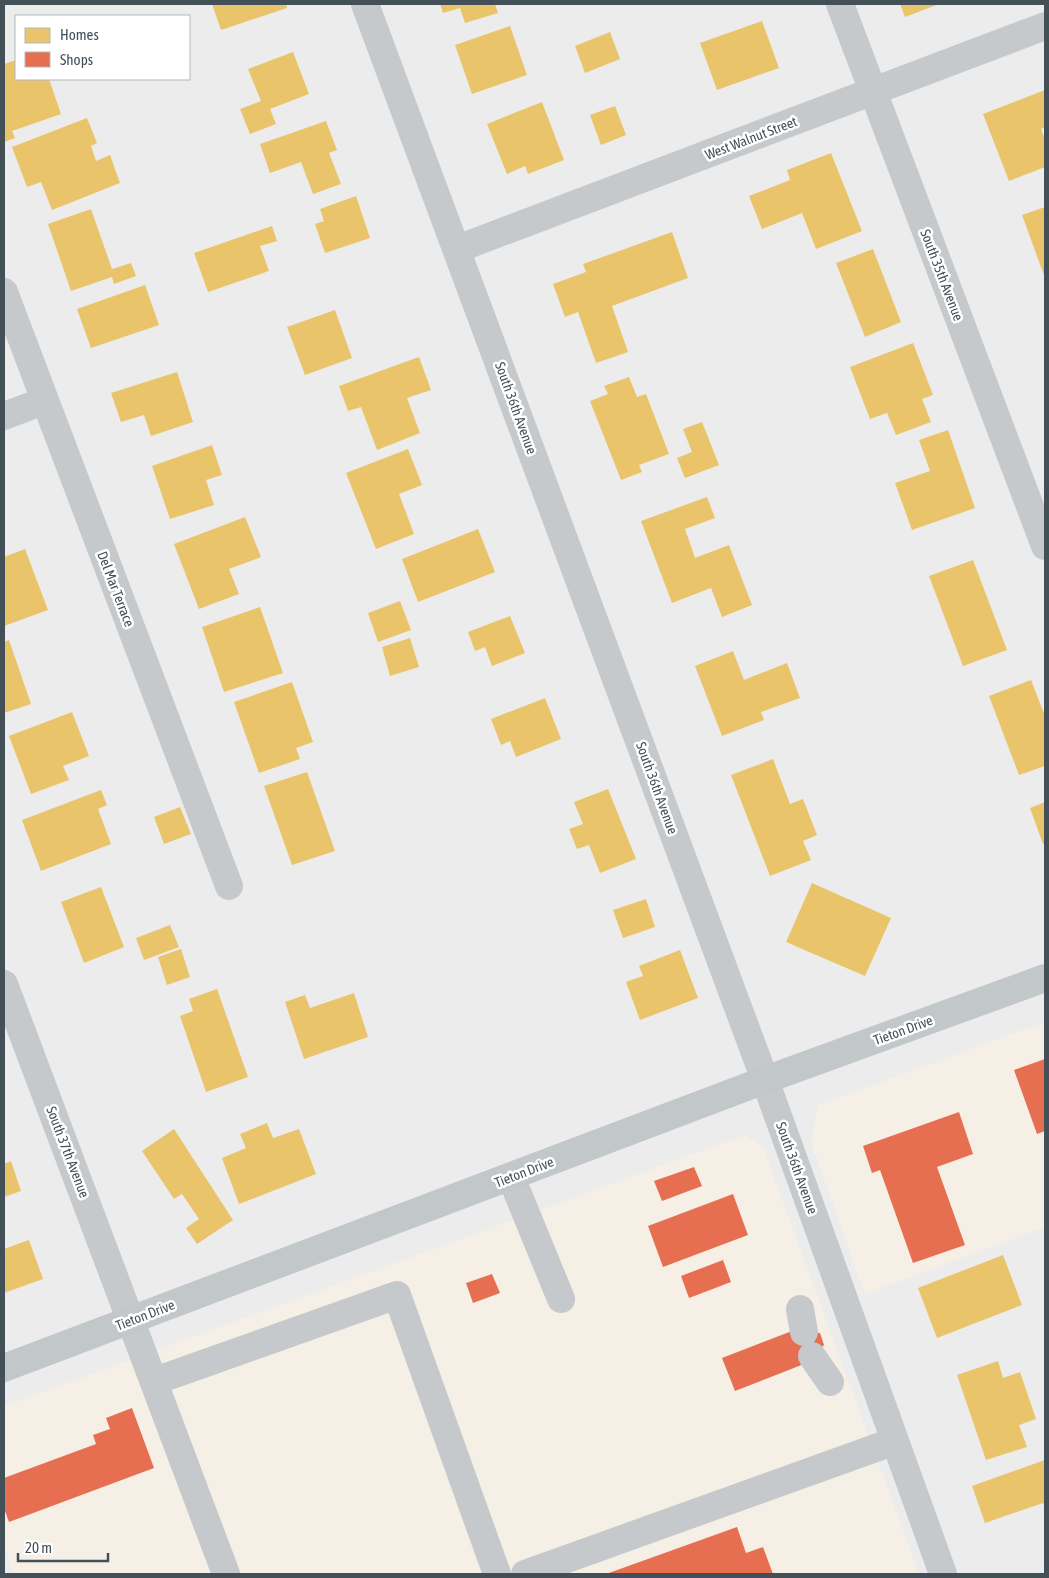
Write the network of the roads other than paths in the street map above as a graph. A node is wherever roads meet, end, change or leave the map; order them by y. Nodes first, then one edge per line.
1 (365, 4) edge
2 (840, 4) edge
3 (1045, 26) edge
4 (872, 92) junction
5 (457, 248) junction
6 (4, 292) edge
7 (44, 401) junction
8 (4, 416) edge
9 (1045, 546) edge
10 (229, 886) dead end
11 (1045, 978) edge
12 (4, 984) edge
13 (766, 1080) junction
14 (511, 1177) junction
15 (561, 1299) dead end
16 (132, 1320) junction
17 (805, 1332) dead end
18 (4, 1368) edge
19 (154, 1381) junction
20 (830, 1382) dead end
21 (895, 1441) junction
22 (226, 1574) edge
23 (497, 1574) edge
24 (525, 1574) edge
25 (943, 1574) edge

1 - 5 street, South 36th Avenue
2 - 4 street, South 35th Avenue
3 - 4 street, West Walnut Street
4 - 5 street, West Walnut Street
4 - 9 street, South 35th Avenue
5 - 13 street, South 36th Avenue
6 - 7 street, Del Mar Terrace
7 - 8 street
7 - 10 street, Del Mar Terrace
11 - 13 main road, Tieton Drive
12 - 16 street, South 37th Avenue
13 - 14 main road, Tieton Drive
13 - 21 street, South 36th Avenue
14 - 15 street
14 - 16 main road, Tieton Drive
16 - 18 main road, Tieton Drive
16 - 19 street, South 37th Avenue
17 - 20 street
19 - 22 street, South 37th Avenue
19 - 23 street
21 - 24 street
21 - 25 street, South 36th Avenue

